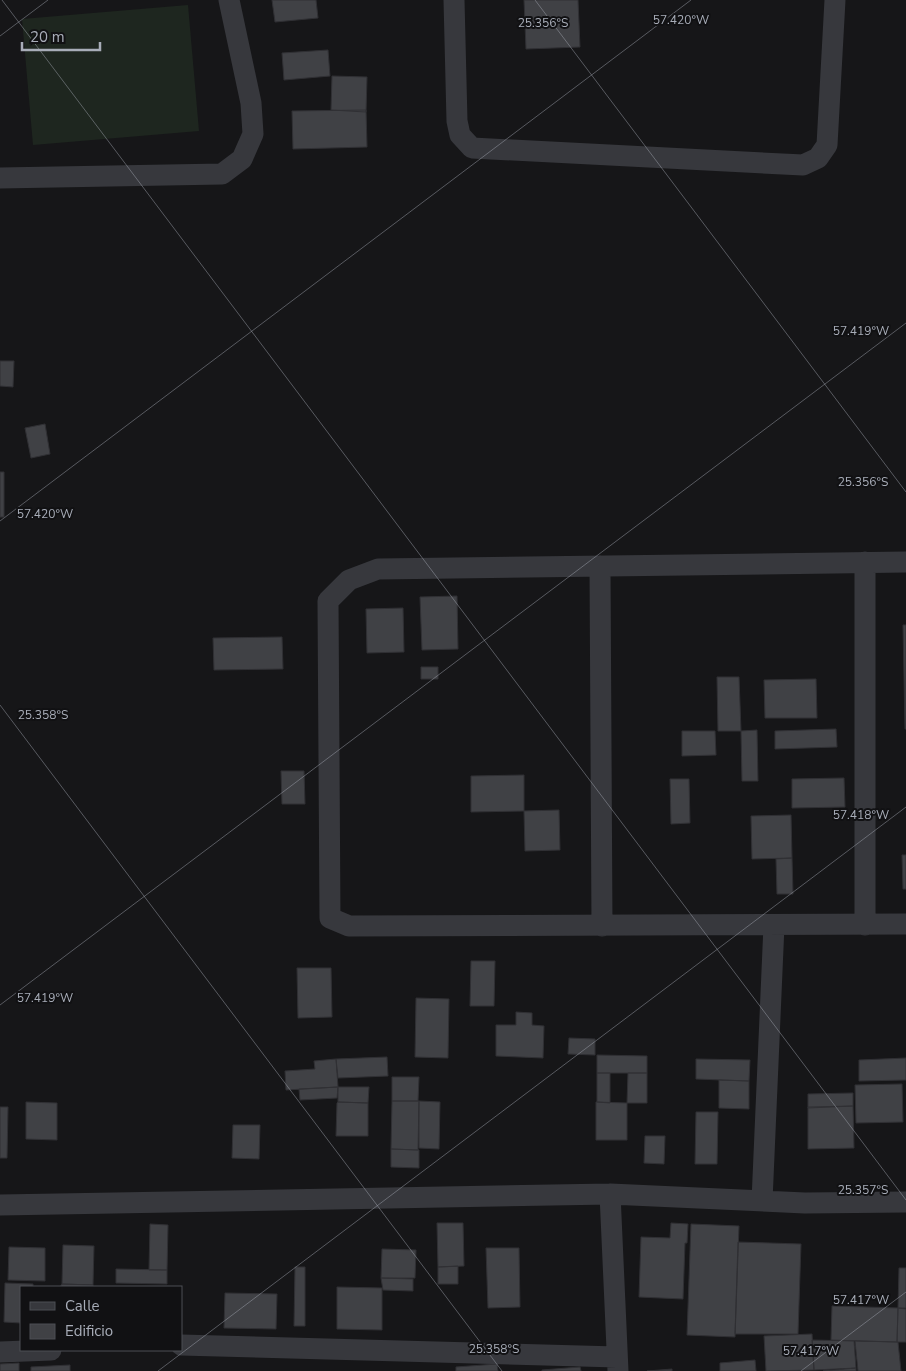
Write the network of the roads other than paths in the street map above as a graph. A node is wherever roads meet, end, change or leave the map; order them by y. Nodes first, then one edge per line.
1 (228, 0) edge
2 (454, 0) edge
3 (835, 0) edge
4 (0, 178) edge
5 (865, 562) junction
6 (906, 562) edge
7 (600, 566) junction
8 (906, 924) edge
9 (774, 925) junction
10 (865, 925) junction
11 (602, 926) junction
12 (610, 1194) junction
13 (762, 1201) junction
14 (906, 1202) edge
15 (0, 1204) edge
16 (182, 1345) edge
17 (26, 1351) edge
18 (0, 1352) edge
19 (617, 1364) edge

1 - 4 street
2 - 3 street
5 - 6 street
5 - 7 street
5 - 10 street
7 - 11 street
7 - 11 street
8 - 10 street
9 - 10 street
9 - 11 street
9 - 13 street
12 - 13 street
12 - 15 street
12 - 19 street
13 - 14 street
16 - 19 street
17 - 18 street

